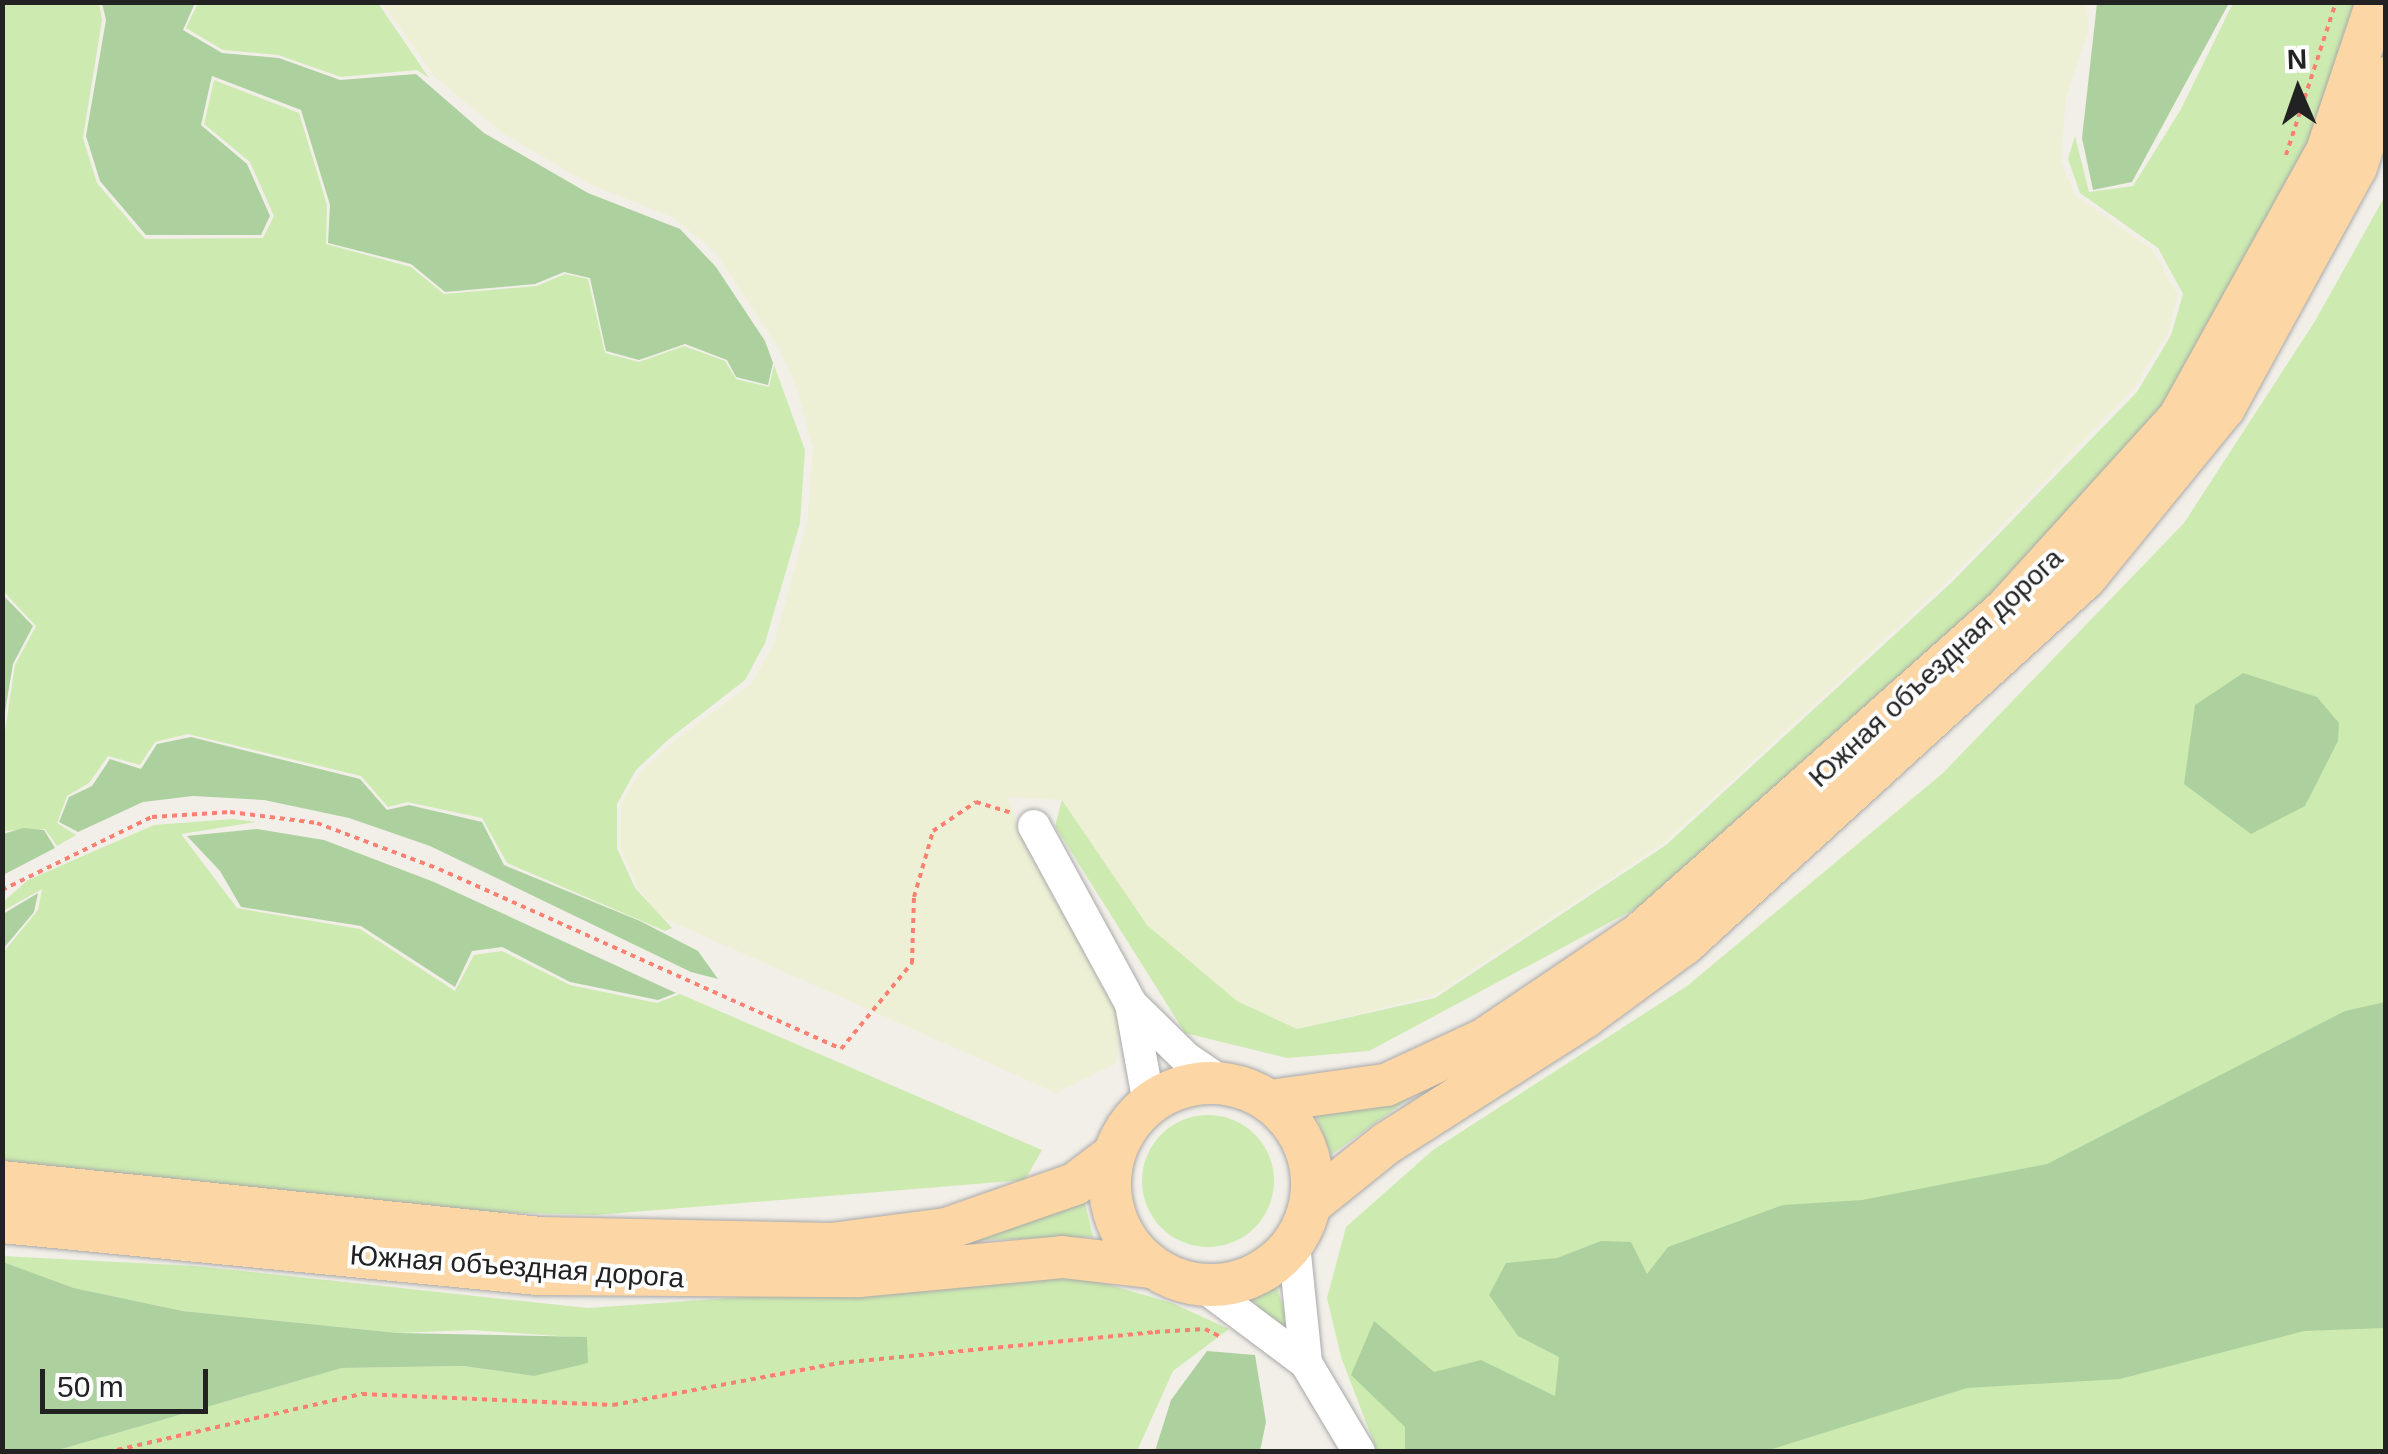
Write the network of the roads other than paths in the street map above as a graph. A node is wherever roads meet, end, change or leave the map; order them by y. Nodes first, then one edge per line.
1 (2376, 2) edge
2 (2386, 78) edge
3 (1034, 826) road end
4 (1131, 1004) junction
5 (1223, 1083) junction
6 (1270, 1101) junction
7 (1149, 1104) junction
8 (1114, 1155) junction
9 (2, 1182) edge
10 (1312, 1203) junction
11 (57, 1208) junction
12 (2, 1222) edge
13 (1294, 1244) junction
14 (1151, 1267) junction
15 (1202, 1286) junction
16 (1306, 1363) junction
17 (1359, 1452) edge

1 - 6 main road, Южная объездная дорога
2 - 10 main road, Южная объездная дорога
3 - 4 lane
4 - 5 lane
4 - 7 lane
5 - 6 main road
5 - 7 main road
6 - 10 main road
7 - 8 main road
8 - 11 main road, Южная объездная дорога
8 - 14 main road
9 - 11 main road, Южная объездная дорога
10 - 13 main road
11 - 12 main road, Южная объездная дорога
11 - 14 main road, Южная объездная дорога
13 - 15 main road
13 - 16 lane
14 - 15 main road
15 - 16 lane
16 - 17 lane

